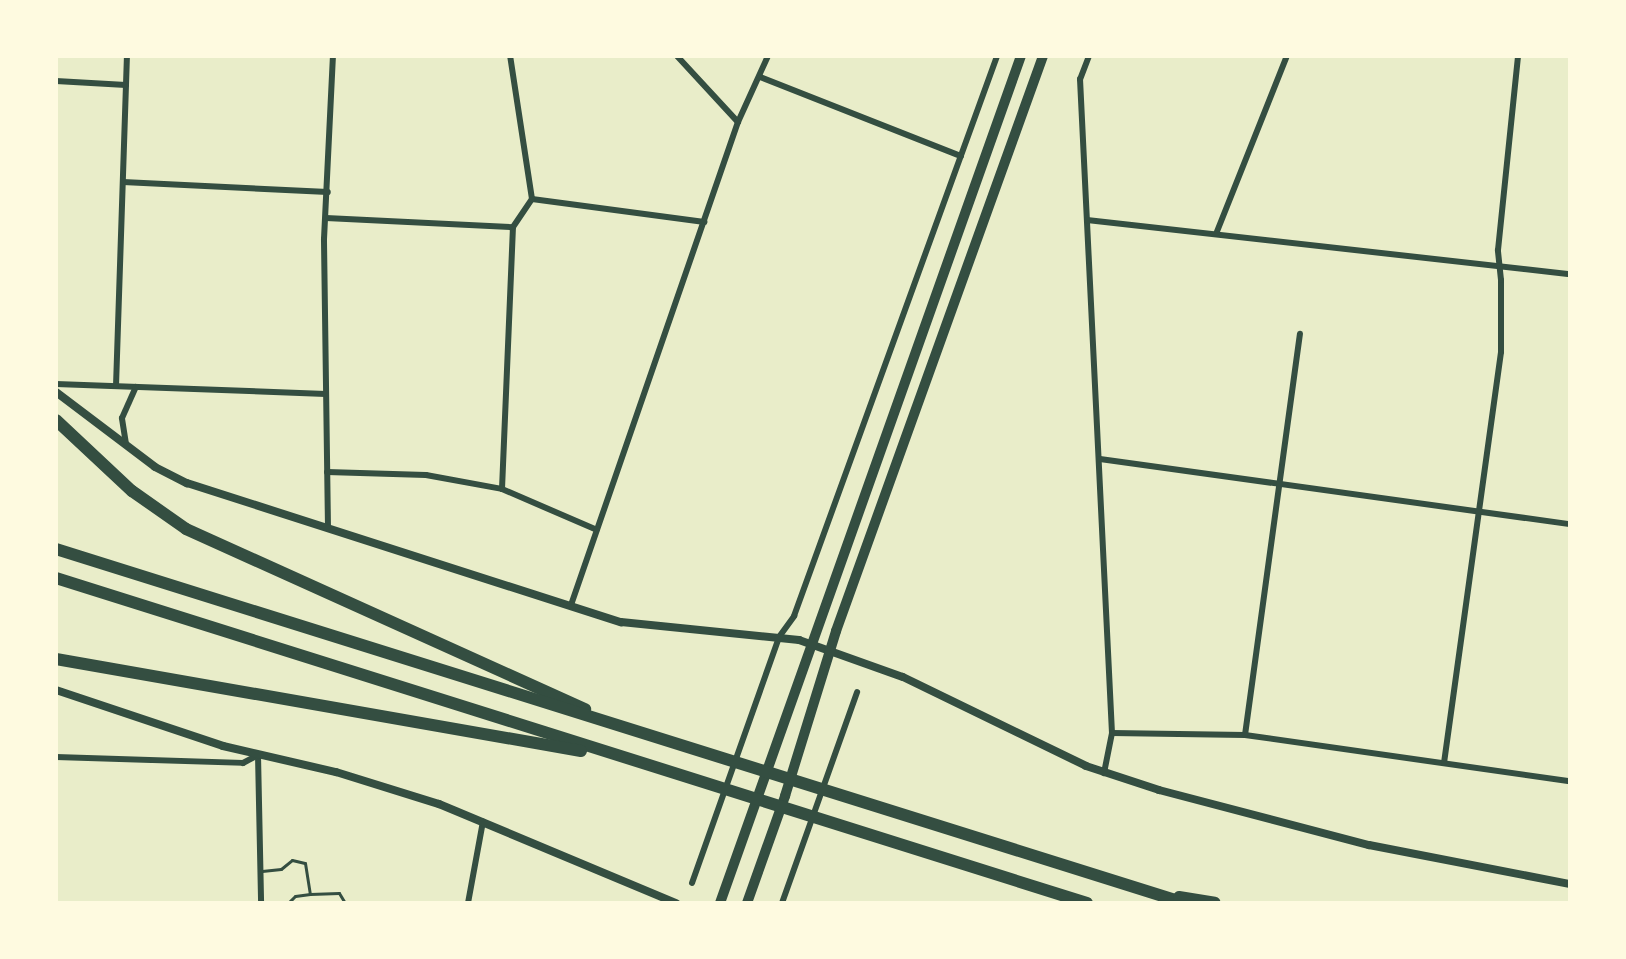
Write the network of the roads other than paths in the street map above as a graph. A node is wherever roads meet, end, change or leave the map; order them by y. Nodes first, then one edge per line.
1 (127, 56) edge
2 (333, 56) edge
3 (510, 56) edge
4 (677, 56) edge
5 (768, 56) edge
6 (997, 56) edge
7 (1021, 56) edge
8 (1043, 56) edge
9 (1089, 56) edge
10 (1287, 56) edge
11 (1518, 56) edge
12 (760, 77) junction
13 (56, 81) edge
14 (126, 85) junction
15 (738, 122) junction
16 (961, 156) junction
17 (123, 182) junction
18 (328, 192) junction
19 (532, 199) junction
20 (326, 218) junction
21 (1087, 220) junction
22 (704, 222) junction
23 (513, 227) junction
24 (1216, 234) junction
25 (1500, 266) junction
26 (1570, 274) edge
27 (1300, 334) dead end
28 (56, 384) edge
29 (116, 386) junction
30 (136, 387) junction
31 (56, 392) edge
32 (326, 394) junction
33 (56, 420) edge
34 (128, 447) junction
35 (1100, 459) junction
36 (327, 472) junction
37 (1279, 484) junction
38 (502, 489) junction
39 (1479, 511) junction
40 (1570, 524) edge
41 (328, 528) junction
42 (597, 530) junction
43 (56, 549) edge
44 (56, 578) edge
45 (571, 605) junction
46 (779, 637) junction
47 (812, 644) junction
48 (831, 651) junction
49 (56, 659) edge
50 (56, 690) edge
51 (857, 692) dead end
52 (635, 732) junction
53 (1112, 733) junction
54 (1245, 735) junction
55 (258, 755) junction
56 (56, 757) edge
57 (634, 760) junction
58 (1444, 763) junction
59 (1104, 773) junction
60 (1570, 781) edge
61 (483, 821) junction
62 (258, 871) junction
63 (692, 883) dead end
64 (1570, 884) edge
65 (1147, 892) junction
66 (310, 894) junction
67 (261, 903) edge
68 (288, 903) edge
69 (345, 903) edge
70 (468, 903) edge
71 (676, 903) edge
72 (720, 903) edge
73 (747, 903) edge
74 (782, 903) edge
75 (1087, 903) edge
76 (1185, 903) edge
77 (1215, 903) edge

1 - 14 street
2 - 18 street
3 - 19 street
4 - 15 street
5 - 12 street
6 - 16 street
7 - 47 main road
8 - 48 main road
9 - 21 street
10 - 24 street
11 - 25 street
12 - 15 street
12 - 16 street
13 - 14 street
14 - 17 street
15 - 22 street
16 - 46 street
17 - 18 street
17 - 29 street
18 - 20 street
19 - 22 street
19 - 23 street
20 - 23 street
20 - 32 street
21 - 24 street
21 - 35 street
22 - 42 street
23 - 38 street
24 - 25 street
25 - 26 street
25 - 39 street
27 - 37 street
28 - 29 street
29 - 30 street
30 - 32 street
30 - 34 street
31 - 34 street
32 - 36 street
33 - 52 highway
34 - 41 street
35 - 37 street
35 - 53 street
36 - 38 street
36 - 41 street
37 - 39 street
37 - 54 street
38 - 42 street
39 - 40 street
39 - 58 street
41 - 45 street
42 - 45 street
43 - 52 highway
44 - 57 highway
45 - 46 street
46 - 47 street
46 - 63 street
47 - 48 street
47 - 72 main road
48 - 59 street
48 - 73 main road
49 - 57 highway
50 - 55 street
51 - 74 street
52 - 65 highway
53 - 54 street
53 - 59 street
54 - 58 street
55 - 56 street
55 - 61 street
55 - 62 street
57 - 75 highway
58 - 60 street
59 - 64 street
61 - 70 street
61 - 71 street
62 - 66 lane
62 - 67 street
65 - 76 highway
65 - 77 highway
66 - 68 lane
66 - 69 lane

